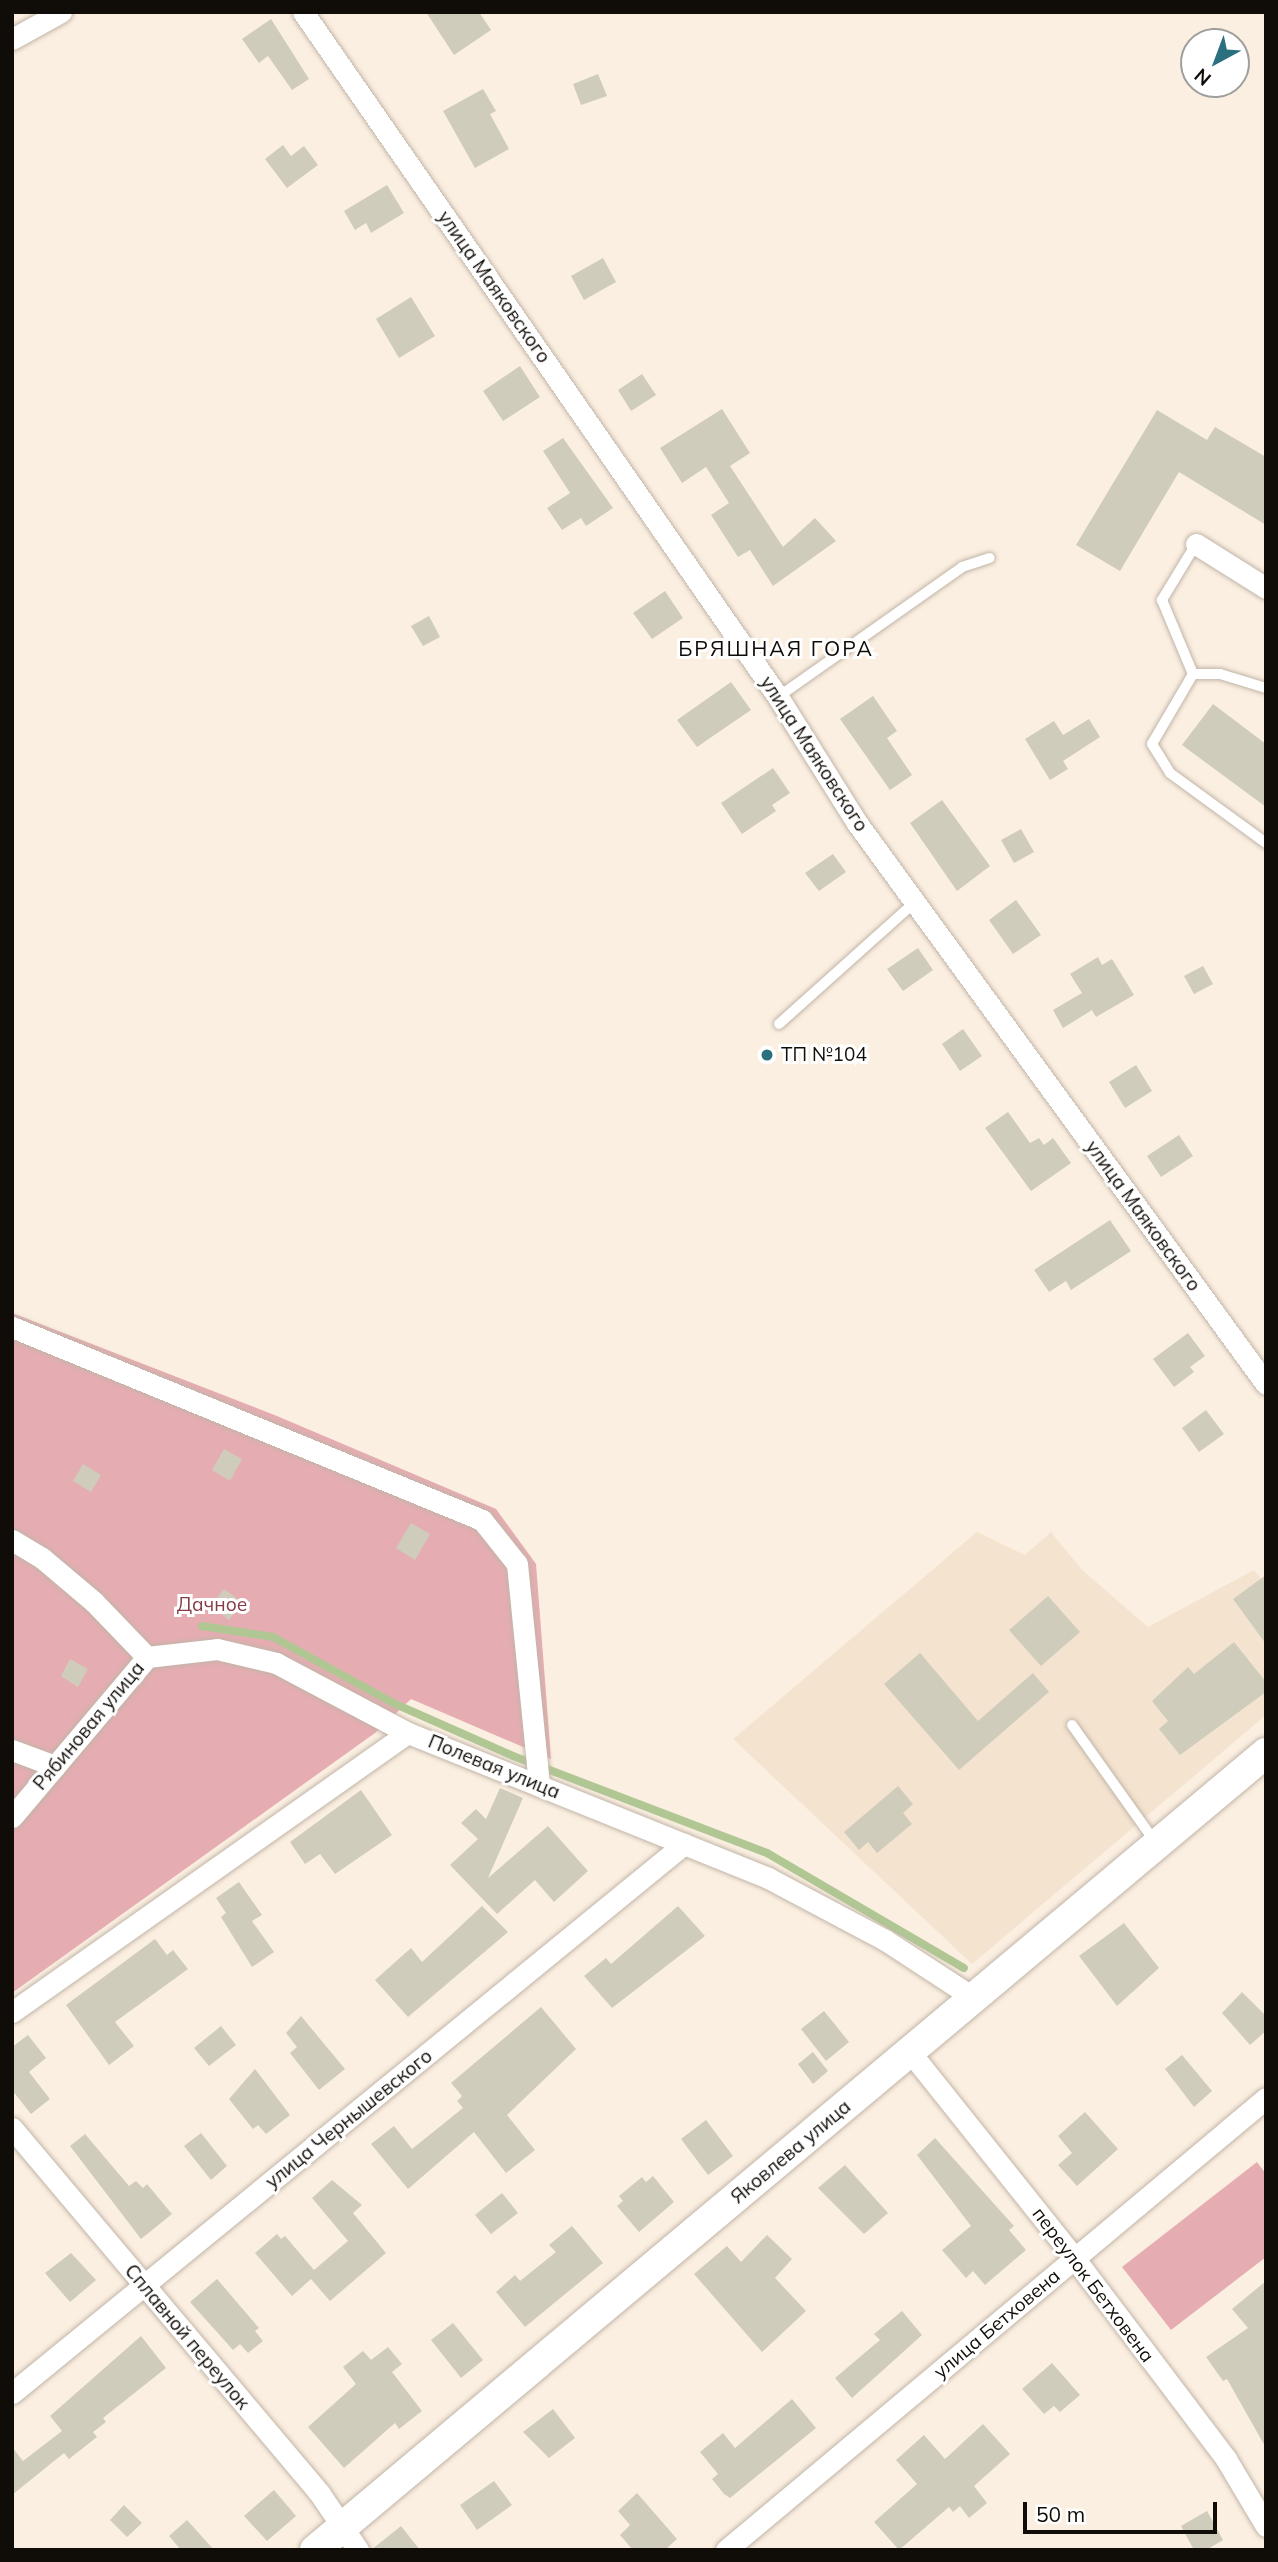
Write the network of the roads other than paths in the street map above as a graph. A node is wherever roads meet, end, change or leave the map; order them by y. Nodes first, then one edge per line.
1 (61, 12) edge
2 (303, 12) edge
3 (12, 39) edge
4 (1196, 544) joint
5 (990, 558) dead end
6 (1266, 588) edge
7 (1193, 674) junction
8 (1266, 688) edge
9 (778, 697) junction
10 (1266, 843) edge
11 (915, 902) junction
12 (779, 1024) dead end
13 (12, 1327) edge
14 (1266, 1384) edge
15 (12, 1540) edge
16 (147, 1657) junction
17 (1072, 1725) dead end
18 (408, 1732) junction
19 (12, 1750) edge
20 (1266, 1753) edge
21 (55, 1766) junction
22 (539, 1786) junction
23 (12, 1817) edge
24 (684, 1844) junction
25 (1157, 1844) junction
26 (974, 1998) junction
27 (12, 2012) edge
28 (911, 2052) junction
29 (1266, 2098) edge
30 (12, 2128) edge
31 (1075, 2259) junction
32 (145, 2287) junction
33 (12, 2393) edge
34 (1266, 2526) edge
35 (350, 2538) edge
36 (315, 2550) edge
37 (726, 2550) edge

1 - 3 street
2 - 9 street, улица Маяковского
4 - 6 street
4 - 7 lane
5 - 9 lane
7 - 8 lane
7 - 10 lane
9 - 11 street, улица Маяковского
11 - 12 lane
11 - 14 street, улица Маяковского
13 - 22 street
15 - 16 street
16 - 18 street, Рябиновая улица
16 - 21 street, Рябиновая улица
17 - 25 lane
18 - 22 street, Полевая улица
18 - 27 street, Полевая улица
19 - 21 street
20 - 25 street, Яковлева улица
21 - 23 street, Рябиновая улица
22 - 24 street, Полевая улица
24 - 26 street, Полевая улица
24 - 32 street, улица Чернышевского
25 - 26 street, Яковлева улица
26 - 28 street, Яковлева улица
28 - 31 street, переулок Бетховена
28 - 35 street, Яковлева улица
29 - 31 street, улица Бетховена
30 - 32 street, Сплавной переулок
31 - 34 street, переулок Бетховена
31 - 37 street, улица Бетховена
32 - 33 street, улица Чернышевского
32 - 35 street, Сплавной переулок
35 - 36 street, Яковлева улица

